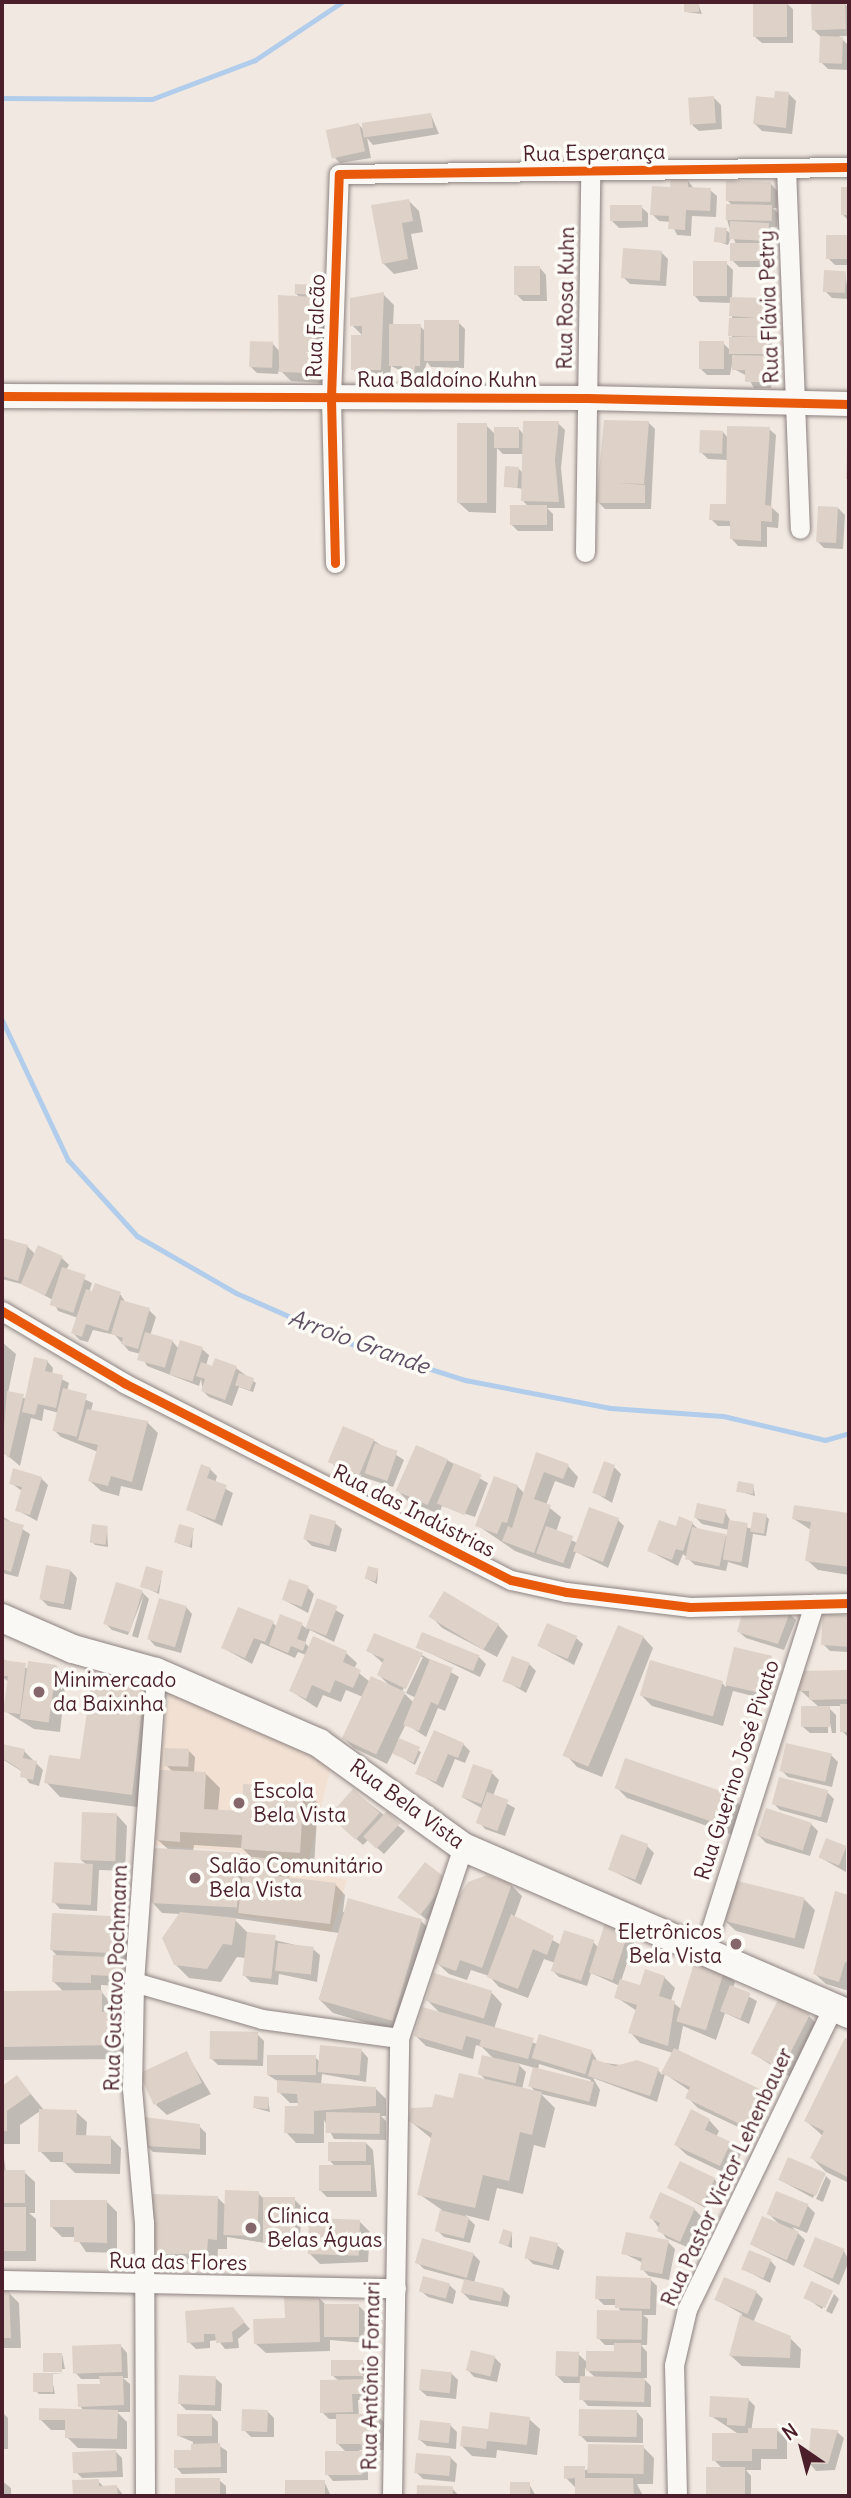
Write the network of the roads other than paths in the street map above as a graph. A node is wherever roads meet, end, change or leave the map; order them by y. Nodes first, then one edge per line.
1 (849, 167) edge
2 (786, 168) junction
3 (590, 171) junction
4 (339, 174) joint
5 (2, 396) edge
6 (331, 398) junction
7 (587, 398) junction
8 (795, 404) junction
9 (849, 404) edge
10 (800, 529) dead end
11 (585, 552) dead end
12 (335, 563) dead end
13 (2, 1311) edge
14 (849, 1603) edge
15 (814, 1604) junction
16 (2, 1618) edge
17 (156, 1672) junction
18 (463, 1847) junction
19 (704, 1951) junction
20 (134, 1982) junction
21 (841, 2010) edge
22 (399, 2038) junction
23 (2, 2280) edge
24 (144, 2286) junction
25 (396, 2288) junction
26 (145, 2496) edge
27 (392, 2496) edge
28 (677, 2496) edge

1 - 2 street, Rua Esperança
2 - 3 street, Rua Esperança
2 - 8 street, Rua Flávia Petry
3 - 4 street, Rua Esperança
3 - 7 street, Rua Rosa Kuhn
4 - 6 street, Rua Falcão
5 - 6 street, Rua Baldoíno Kuhn
6 - 7 street, Rua Baldoíno Kuhn
6 - 12 street, Rua Falcão
7 - 8 street, Rua Baldoíno Kuhn
7 - 11 street, Rua Rosa Kuhn
8 - 9 street, Rua Baldoíno Kuhn
8 - 10 street, Rua Flávia Petry
13 - 15 street, Rua das Indústrias
14 - 15 street, Rua das Indústrias
15 - 19 street, Rua Guerino José Pivato
16 - 17 main road, Rua Bela Vista
17 - 18 main road, Rua Bela Vista
17 - 20 street, Rua Gustavo Pochmann
18 - 19 main road, Rua Bela Vista
18 - 22 street, Rua Antônio Fornari
19 - 21 main road, Rua Bela Vista
20 - 22 street
20 - 24 street, Rua Gustavo Pochmann
21 - 28 street, Rua Pastor Victor Lehenbauer
22 - 25 street, Rua Antônio Fornari
23 - 24 street, Rua das Flores
24 - 25 street, Rua das Flores
24 - 26 street, Rua Gustavo Pochmann
25 - 27 street, Rua Antônio Fornari

